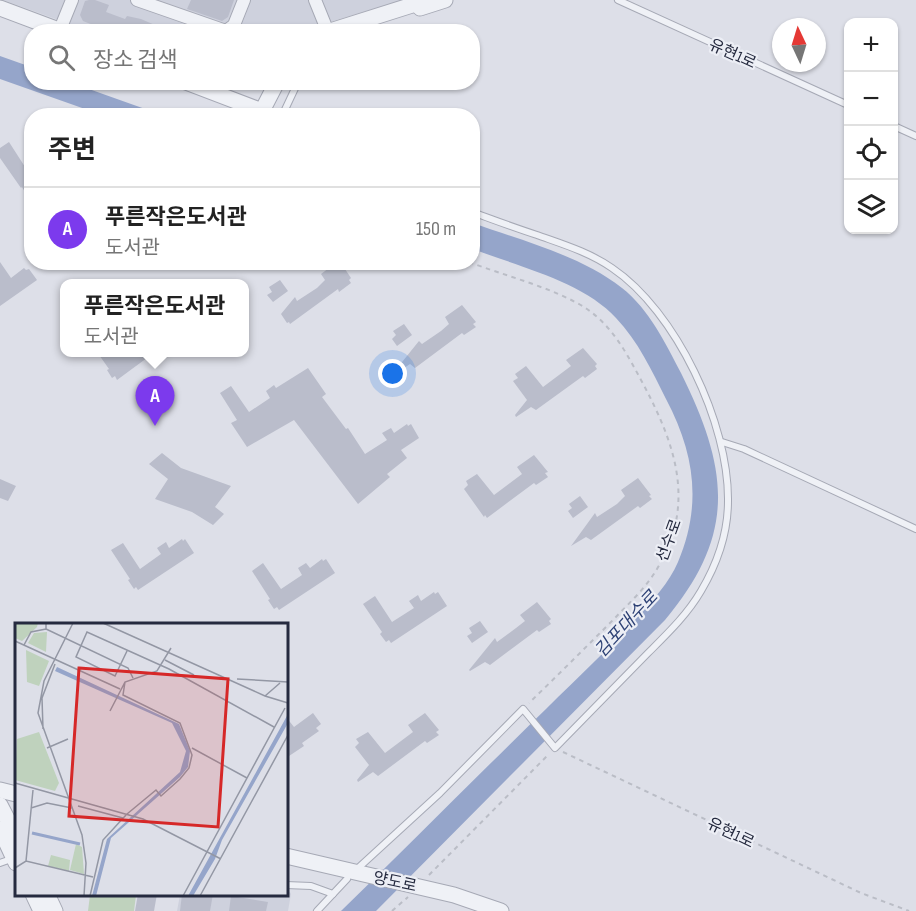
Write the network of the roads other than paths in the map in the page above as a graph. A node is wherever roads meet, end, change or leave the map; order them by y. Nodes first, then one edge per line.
1 (72, 0) edge
2 (137, 0) edge
3 (243, 0) edge
4 (315, 0) edge
5 (428, 0) edge
6 (445, 0) edge
7 (618, 0) edge
8 (0, 8) edge
9 (0, 14) edge
10 (34, 24) edge
11 (40, 24) edge
12 (61, 24) edge
13 (206, 24) edge
14 (234, 24) edge
15 (325, 24) edge
16 (351, 24) edge
17 (371, 24) edge
18 (206, 90) edge
19 (220, 90) edge
20 (267, 90) edge
21 (272, 90) edge
22 (294, 90) edge
23 (844, 103) edge
24 (250, 108) edge
25 (254, 108) edge
26 (261, 108) edge
27 (262, 108) edge
28 (286, 108) edge
29 (898, 128) edge
30 (916, 136) edge
31 (480, 215) edge
32 (722, 442) junction
33 (916, 529) edge
34 (0, 790) edge
35 (15, 794) edge
36 (0, 800) edge
37 (15, 803) edge
38 (0, 806) edge
39 (0, 829) edge
40 (15, 834) edge
41 (288, 857) edge
42 (10, 861) edge
43 (288, 863) edge
44 (353, 876) junction
45 (288, 885) edge
46 (413, 889) junction
47 (333, 894) junction
48 (34, 896) edge
49 (48, 896) edge
50 (41, 911) edge
51 (55, 911) edge
52 (317, 911) edge
53 (484, 911) edge
54 (501, 911) edge

1 - 12 street
2 - 13 street
3 - 14 street
4 - 15 street
5 - 16 street
6 - 17 street
7 - 23 lane, 유현1로
8 - 11 street
9 - 10 street
18 - 24 street
19 - 25 street
20 - 26 street
21 - 27 street
22 - 28 lane
29 - 30 lane
31 - 32 lane
32 - 33 lane
32 - 44 lane
34 - 35 street
36 - 37 street
38 - 40 street
39 - 42 street
41 - 44 street, 양도로
43 - 44 street, 양도로
44 - 46 street, 양도로
44 - 47 lane
45 - 47 lane
46 - 53 street, 양도로
46 - 54 street, 양도로
47 - 52 lane
48 - 50 street
49 - 51 street

